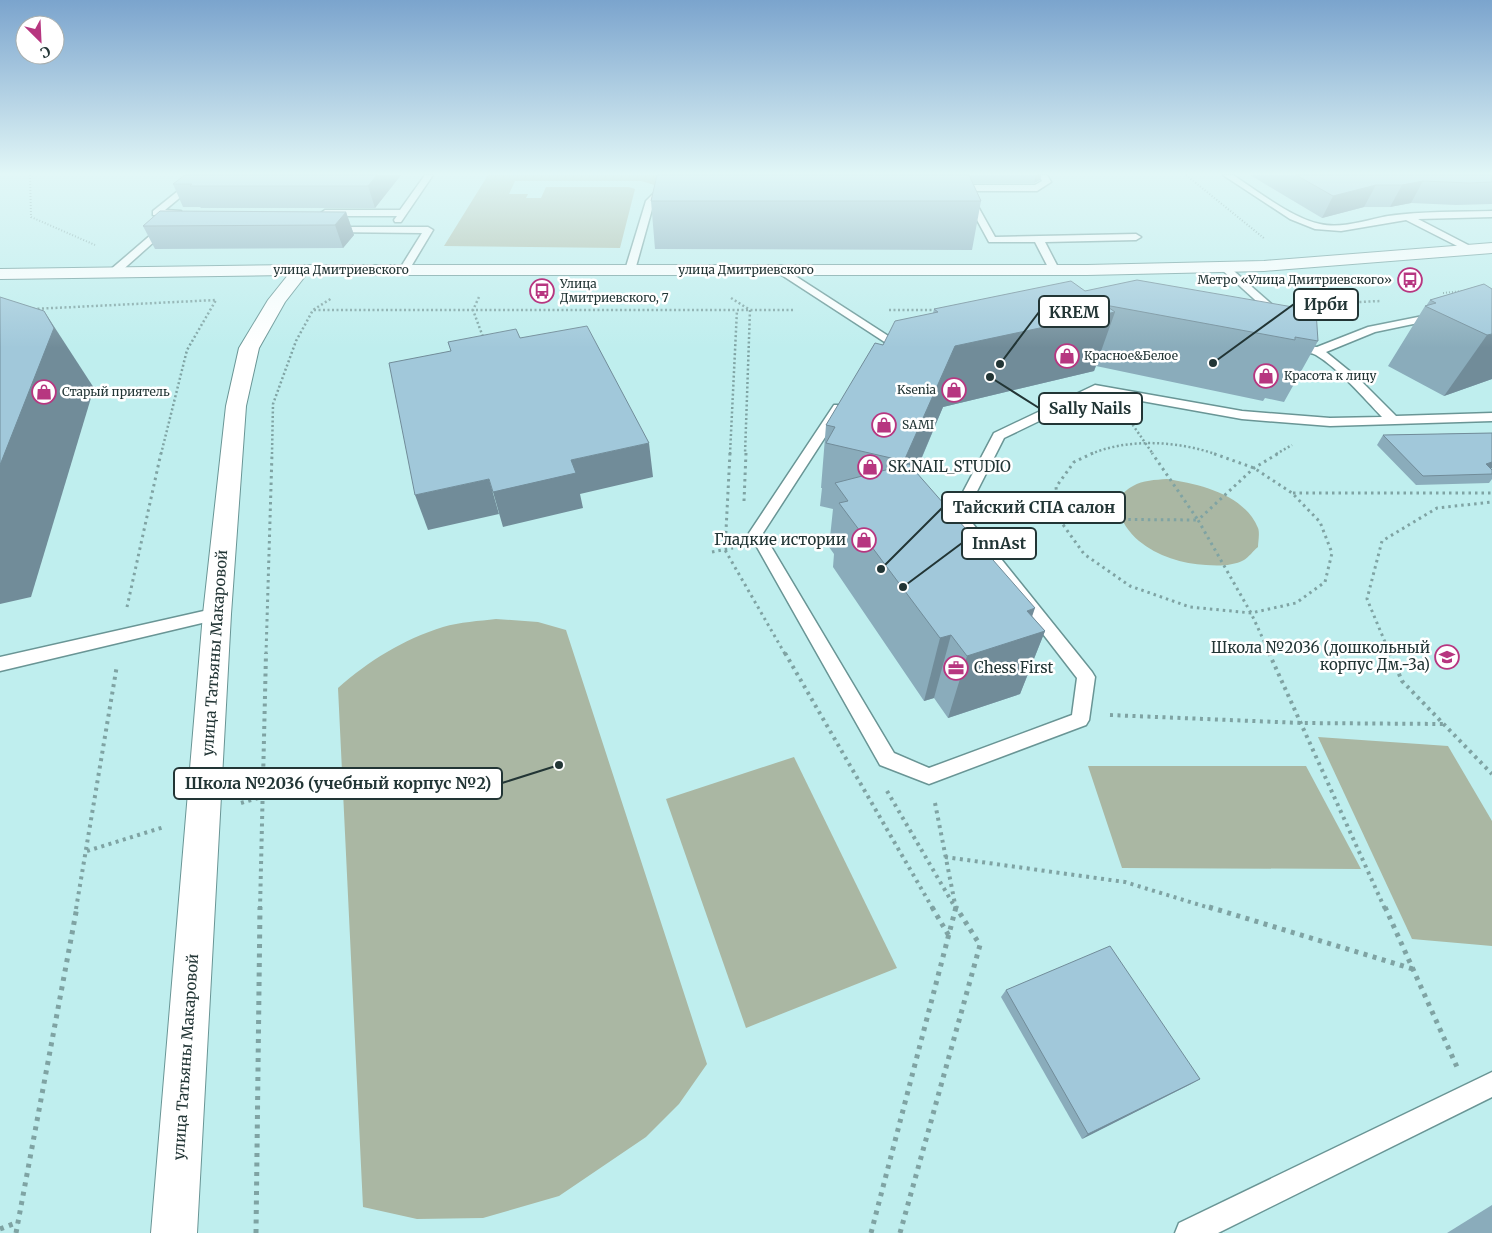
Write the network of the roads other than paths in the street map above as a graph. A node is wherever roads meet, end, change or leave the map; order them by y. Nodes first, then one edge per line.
1 (159, 233) edge
2 (426, 233) edge
3 (641, 233) edge
4 (988, 233) edge
5 (1438, 233) edge
6 (1136, 237) dead end
7 (1039, 240) junction
8 (1492, 248) edge
9 (1471, 250) junction
10 (1224, 268) junction
11 (301, 270) junction
12 (404, 270) junction
13 (630, 270) junction
14 (780, 270) junction
15 (1055, 271) junction
16 (114, 272) junction
17 (0, 274) edge
18 (1449, 315) edge
19 (1285, 321) edge
20 (1304, 339) edge
21 (1279, 346) edge
22 (1318, 351) junction
23 (888, 356) edge
24 (847, 394) edge
25 (1492, 417) edge
26 (1393, 420) junction
27 (217, 614) junction
28 (0, 664) edge
29 (1481, 1089) edge
30 (174, 1233) edge
31 (1189, 1233) edge

1 - 16 lane
2 - 12 lane
3 - 13 lane
4 - 7 lane
5 - 9 lane
6 - 7 lane
7 - 15 lane
8 - 9 street, улица Дмитриевского
9 - 10 street, улица Дмитриевского
10 - 15 street, улица Дмитриевского
10 - 19 lane
11 - 12 street, улица Дмитриевского
11 - 16 street, улица Дмитриевского
11 - 27 street, улица Татьяны Макаровой
12 - 13 street, улица Дмитриевского
13 - 14 street, улица Дмитриевского
14 - 15 street, улица Дмитриевского
14 - 23 lane
16 - 17 street, улица Дмитриевского
18 - 22 lane
20 - 22 lane
21 - 22 lane
22 - 26 lane
24 - 26 lane
25 - 26 lane
27 - 28 lane
27 - 30 street, улица Татьяны Макаровой
29 - 31 lane

